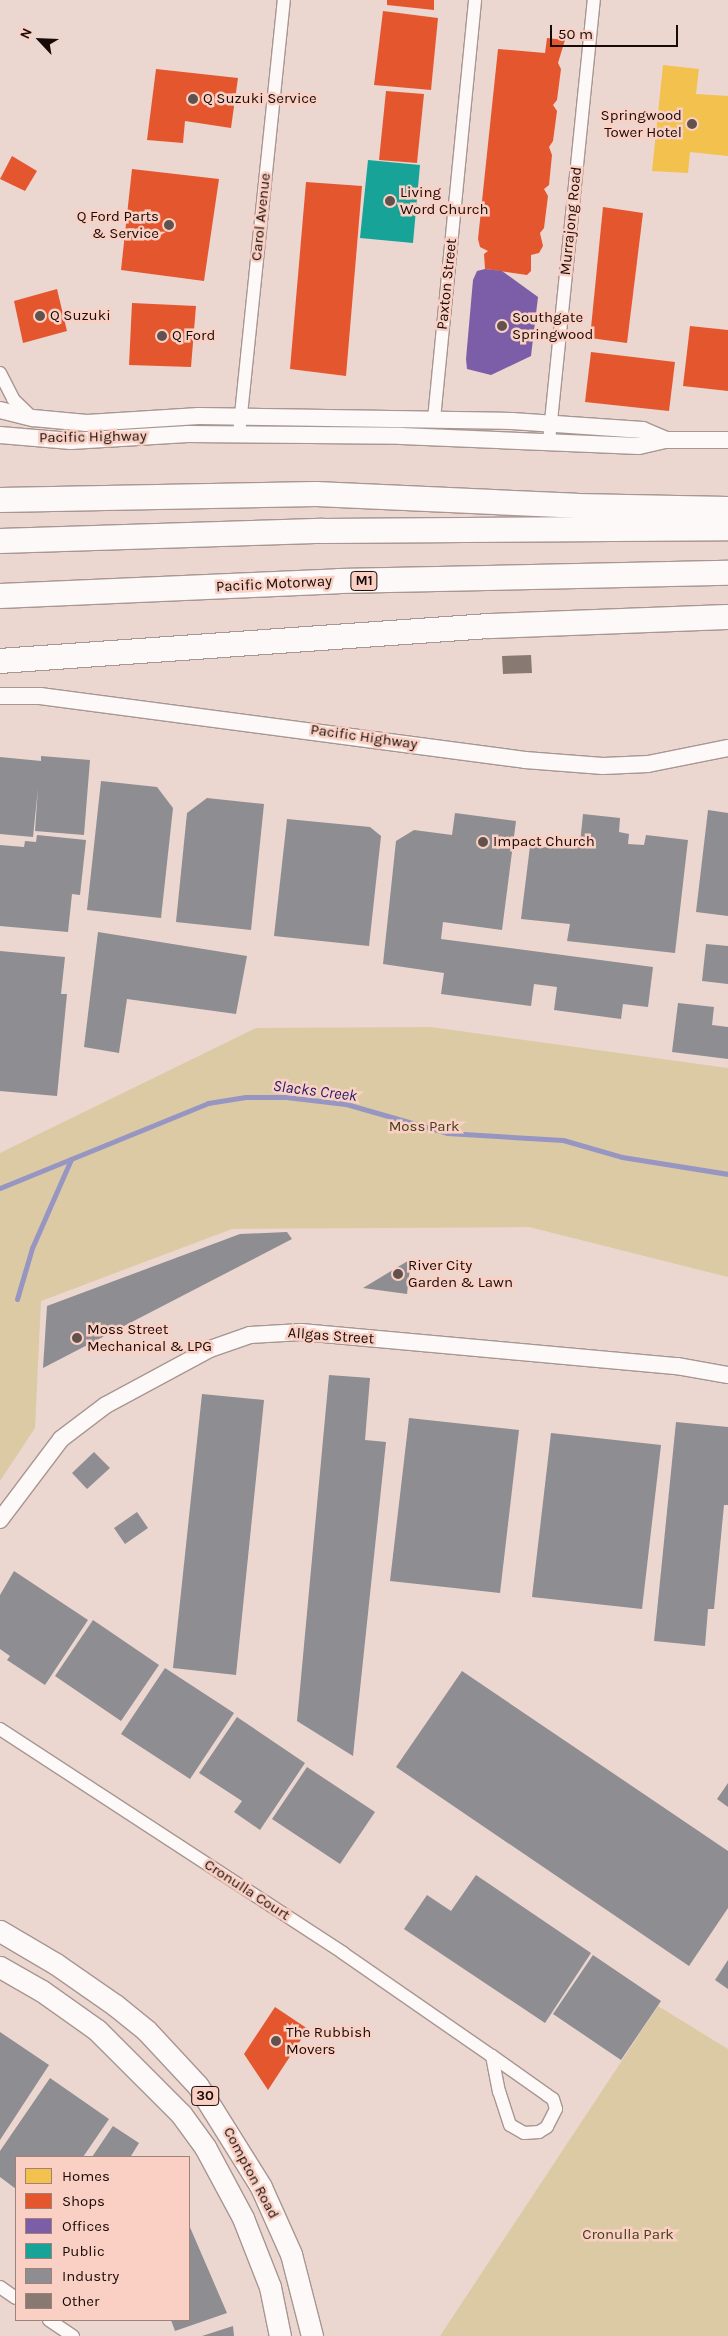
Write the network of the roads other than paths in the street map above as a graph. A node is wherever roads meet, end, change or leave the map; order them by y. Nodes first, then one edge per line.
1 (284, 0) edge
2 (475, 0) edge
3 (594, 0) edge
4 (0, 372) edge
5 (0, 410) edge
6 (240, 416) junction
7 (34, 418) junction
8 (434, 419) junction
9 (551, 424) junction
10 (239, 434) junction
11 (0, 435) edge
12 (666, 440) junction
13 (728, 440) edge
14 (550, 441) junction
15 (0, 500) edge
16 (728, 510) edge
17 (728, 528) edge
18 (0, 541) edge
19 (728, 573) edge
20 (0, 596) edge
21 (728, 616) edge
22 (0, 661) edge
23 (0, 696) edge
24 (728, 748) edge
25 (728, 1374) edge
26 (0, 1520) edge
27 (0, 1729) edge
28 (0, 1931) edge
29 (0, 1967) edge
30 (492, 2056) junction
31 (0, 2287) edge
32 (15, 2297) edge
33 (50, 2321) edge
34 (73, 2336) edge
35 (280, 2336) edge
36 (312, 2336) edge

1 - 6 street, Carol Avenue
2 - 8 street, Paxton Street
3 - 9 street, Murrajong Road
4 - 7 street
5 - 7 street, Pacific Highway
6 - 7 street, Pacific Highway
6 - 8 street, Pacific Highway
6 - 10 street, Carol Avenue
8 - 9 street, Pacific Highway
9 - 12 street, Pacific Highway
9 - 14 street, Murrajong Road
10 - 11 street, Pacific Highway
10 - 14 street, Pacific Highway
12 - 13 street, Pacific Highway
12 - 14 street, Pacific Highway
15 - 16 highway
17 - 18 highway
19 - 20 highway, Pacific Motorway / M1
21 - 22 highway
23 - 24 street, Pacific Highway
25 - 26 street, Allgas Street
27 - 30 street, Cronulla Court
28 - 36 main road, Compton Road / 30
29 - 35 main road, Compton Road / 30
30 - 30 street, Cronulla Court
31 - 32 street
33 - 34 street

